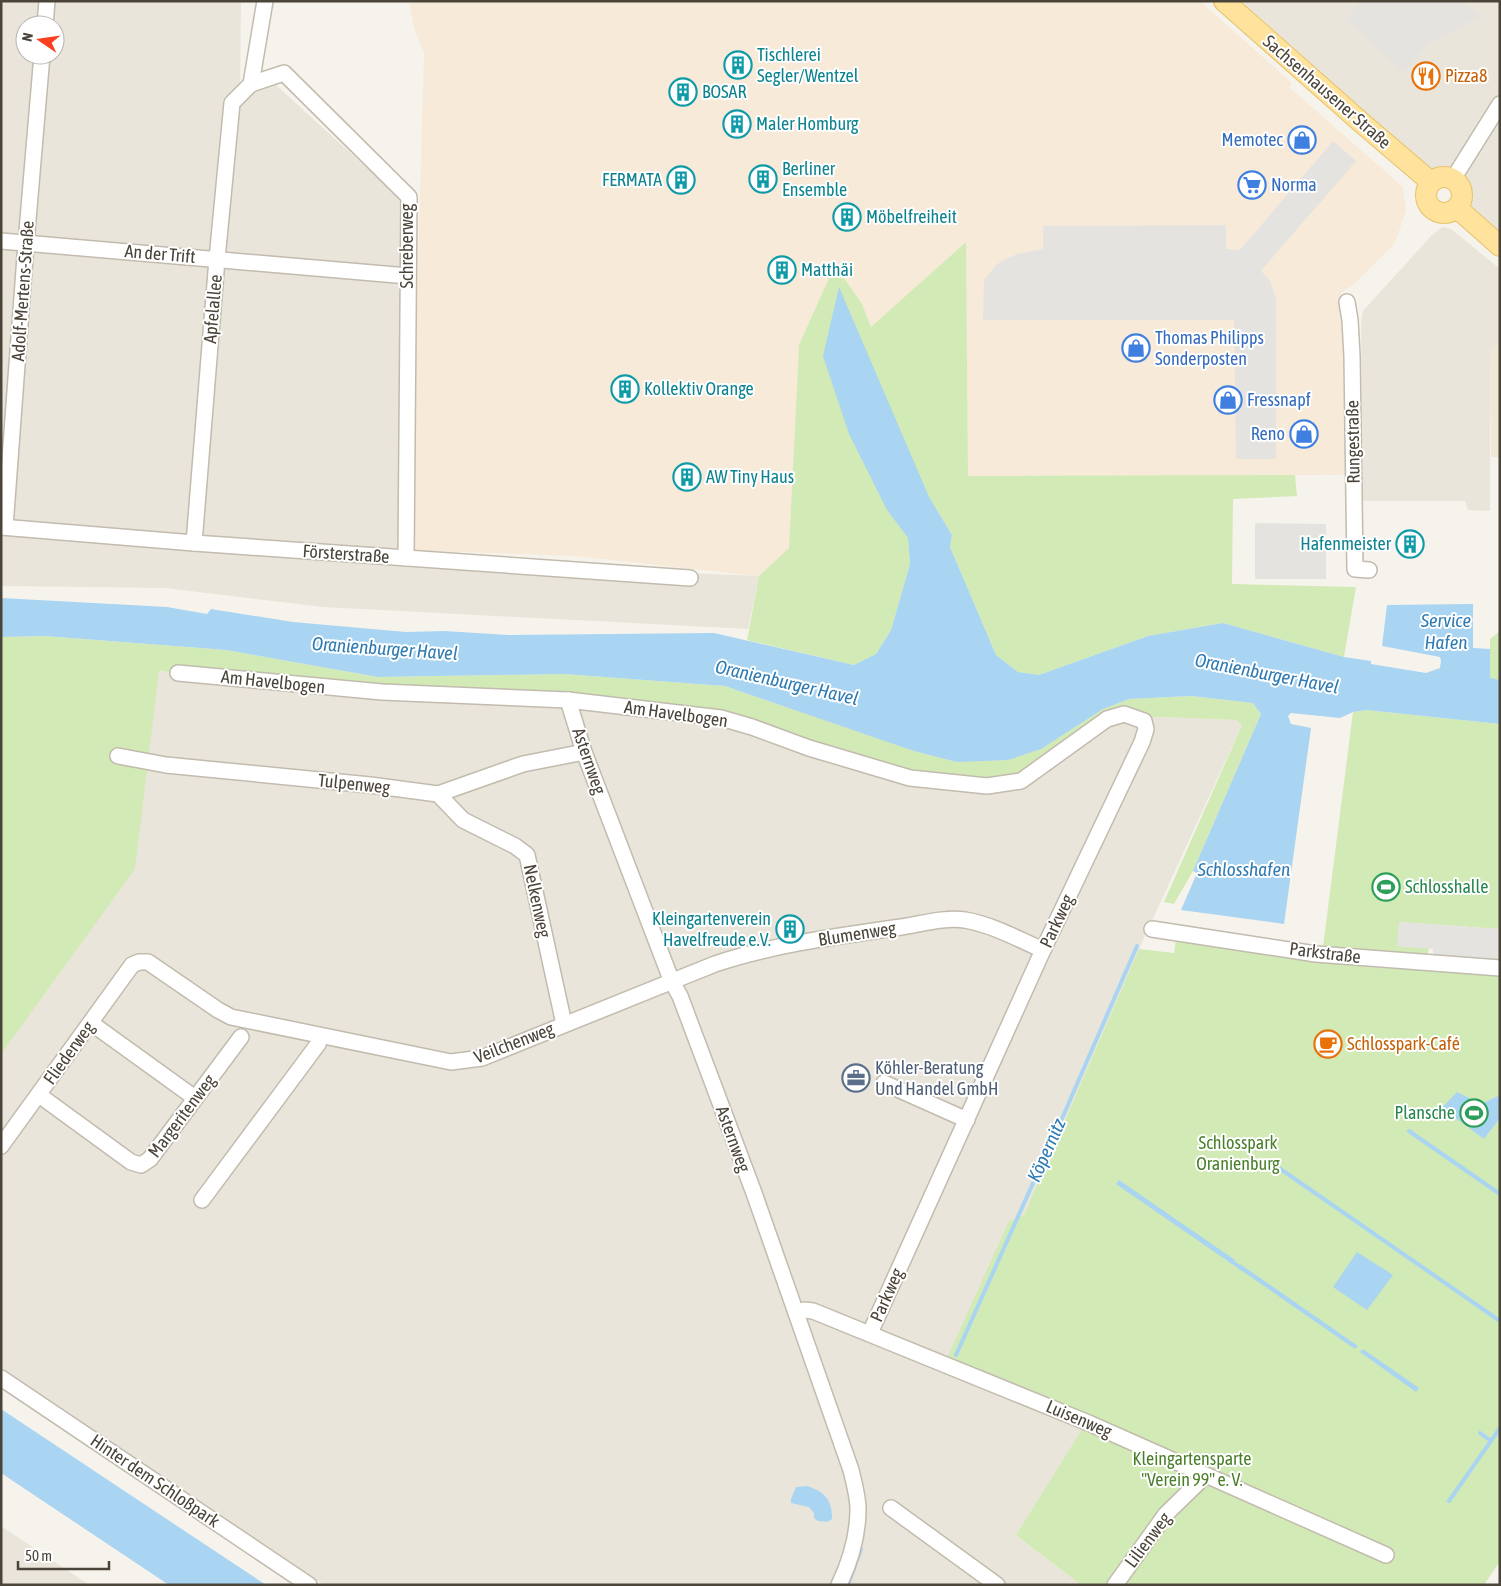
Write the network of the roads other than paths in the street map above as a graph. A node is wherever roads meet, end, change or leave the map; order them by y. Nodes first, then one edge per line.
1 (47, 1) edge
2 (265, 1) edge
3 (1224, 1) edge
4 (46, 15) edge
5 (41, 65) edge
6 (251, 84) junction
7 (1500, 104) edge
8 (1453, 178) junction
9 (1431, 182) junction
10 (1457, 208) junction
11 (1, 241) edge
12 (26, 243) junction
13 (1500, 246) edge
14 (217, 258) junction
15 (408, 276) junction
16 (1347, 302) dead end
17 (3, 527) edge
18 (194, 543) junction
19 (406, 558) junction
20 (1369, 570) dead end
21 (690, 578) dead end
22 (178, 673) dead end
23 (568, 700) junction
24 (1144, 721) joint
25 (584, 752) junction
26 (118, 756) dead end
27 (438, 794) junction
28 (1152, 929) dead end
29 (1043, 950) junction
30 (139, 962) joint
31 (1500, 968) edge
32 (672, 982) junction
33 (91, 1023) junction
34 (564, 1024) junction
35 (321, 1036) junction
36 (241, 1037) dead end
37 (884, 1083) dead end
38 (39, 1095) junction
39 (196, 1098) junction
40 (966, 1120) junction
41 (1, 1146) edge
42 (202, 1200) dead end
43 (796, 1313) junction
44 (870, 1333) junction
45 (1, 1378) edge
46 (1205, 1476) junction
47 (891, 1508) dead end
48 (1386, 1555) dead end
49 (309, 1585) edge
50 (839, 1585) edge
51 (997, 1585) edge
52 (1115, 1585) edge

1 - 4 street
2 - 6 street
3 - 9 main road, Sachsenhausener Straße
5 - 12 street, Adolf-Mertens-Straße
6 - 14 street, Apfelallee
6 - 15 street, Schreberweg
7 - 8 street
8 - 9 main road
8 - 10 main road
9 - 10 main road
10 - 13 main road
11 - 12 street, An der Trift
12 - 14 street, An der Trift
12 - 17 street, Adolf-Mertens-Straße
14 - 15 street, An der Trift
14 - 18 street, Apfelallee
15 - 19 street, Schreberweg
16 - 20 street, Rungestraße
17 - 18 street, Försterstraße
18 - 19 street, Försterstraße
19 - 21 street, Försterstraße
22 - 23 street, Am Havelbogen
23 - 24 street, Am Havelbogen
23 - 25 street, Asternweg
24 - 29 street, Parkweg
25 - 27 street, Tulpenweg
25 - 32 street, Asternweg
26 - 27 street, Tulpenweg
27 - 34 street, Nelkenweg
28 - 31 street, Parkstraße
29 - 32 street, Blumenweg
29 - 40 street, Parkweg
30 - 33 street, Fliederweg
30 - 35 street, Veilchenweg
32 - 34 street, Veilchenweg
32 - 43 street, Asternweg
33 - 38 street, Fliederweg
33 - 39 street
34 - 35 street, Veilchenweg
35 - 42 street
36 - 39 street, Margeritenweg
37 - 40 street
38 - 39 street, Margeritenweg
38 - 41 street, Fliederweg
40 - 44 street, Parkweg
43 - 44 street, Luisenweg
43 - 50 street, Asternweg
44 - 46 street, Luisenweg
45 - 49 street, Hinter dem Schloßpark
46 - 48 street, Luisenweg
46 - 52 street, Lilienweg
47 - 51 street

